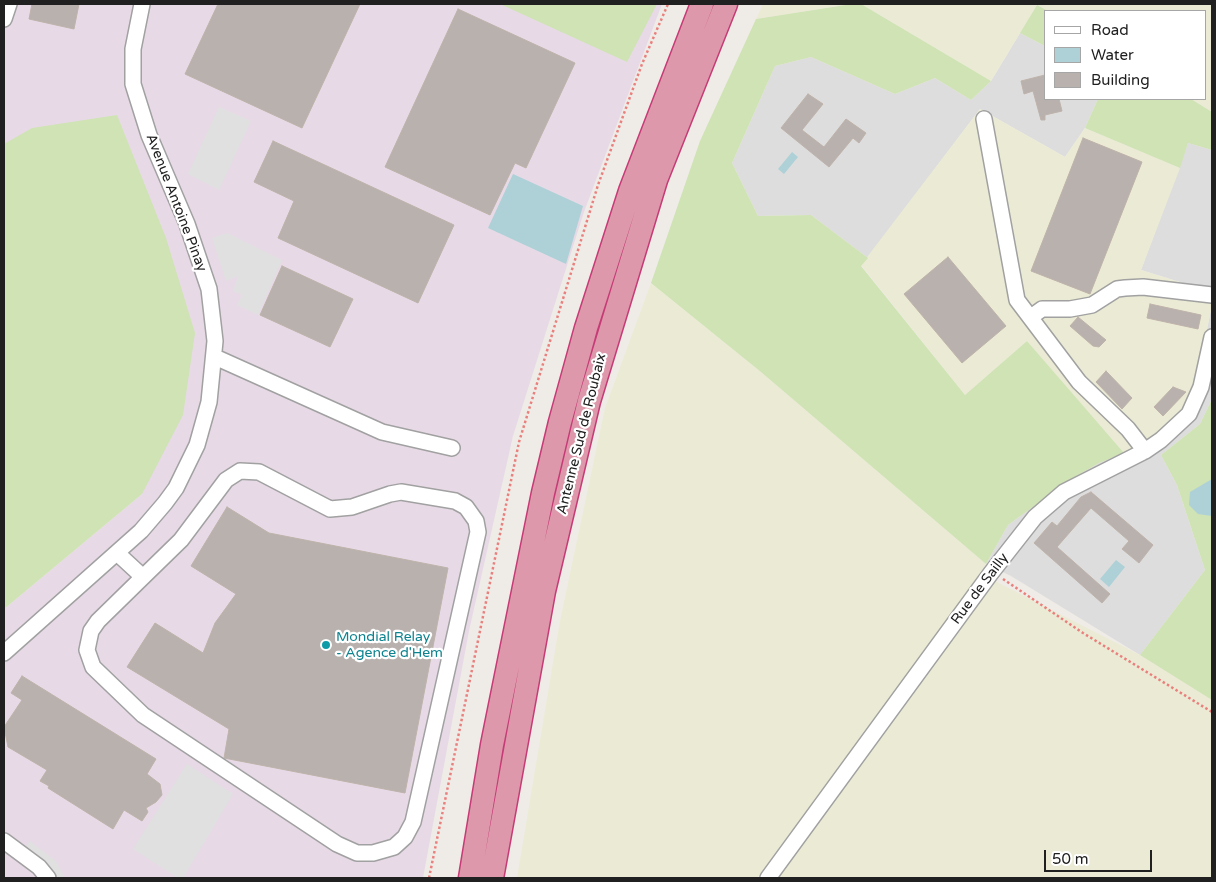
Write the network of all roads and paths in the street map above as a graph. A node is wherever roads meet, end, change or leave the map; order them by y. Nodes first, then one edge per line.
1 (9, 4) edge
2 (142, 4) edge
3 (668, 4) edge
4 (702, 4) edge
5 (726, 4) edge
6 (4, 20) edge
7 (984, 119) dead end
8 (1212, 296) edge
9 (1031, 317) junction
10 (1212, 338) edge
11 (214, 356) junction
12 (452, 448) dead end
13 (1145, 452) junction
14 (117, 553) junction
15 (992, 572) junction
16 (142, 577) junction
17 (4, 653) edge
18 (1212, 712) edge
19 (4, 840) edge
20 (48, 878) edge
21 (429, 878) edge
22 (470, 878) edge
23 (492, 878) edge
24 (768, 878) edge

1 - 6 street
2 - 11 street, Avenue Antoine Pinay
3 - 21 path
4 - 22 highway, Antenne Sud de Roubaix
5 - 23 highway, Antenne Sud de Roubaix
7 - 9 street
8 - 9 street
9 - 13 street
10 - 13 street, Rue de Sailly
11 - 12 street
11 - 14 street, Avenue Antoine Pinay
13 - 15 street, Rue de Sailly
14 - 16 street
14 - 17 street, Avenue Antoine Pinay
15 - 18 path
15 - 24 street, Rue de Sailly
16 - 16 street
19 - 20 street

